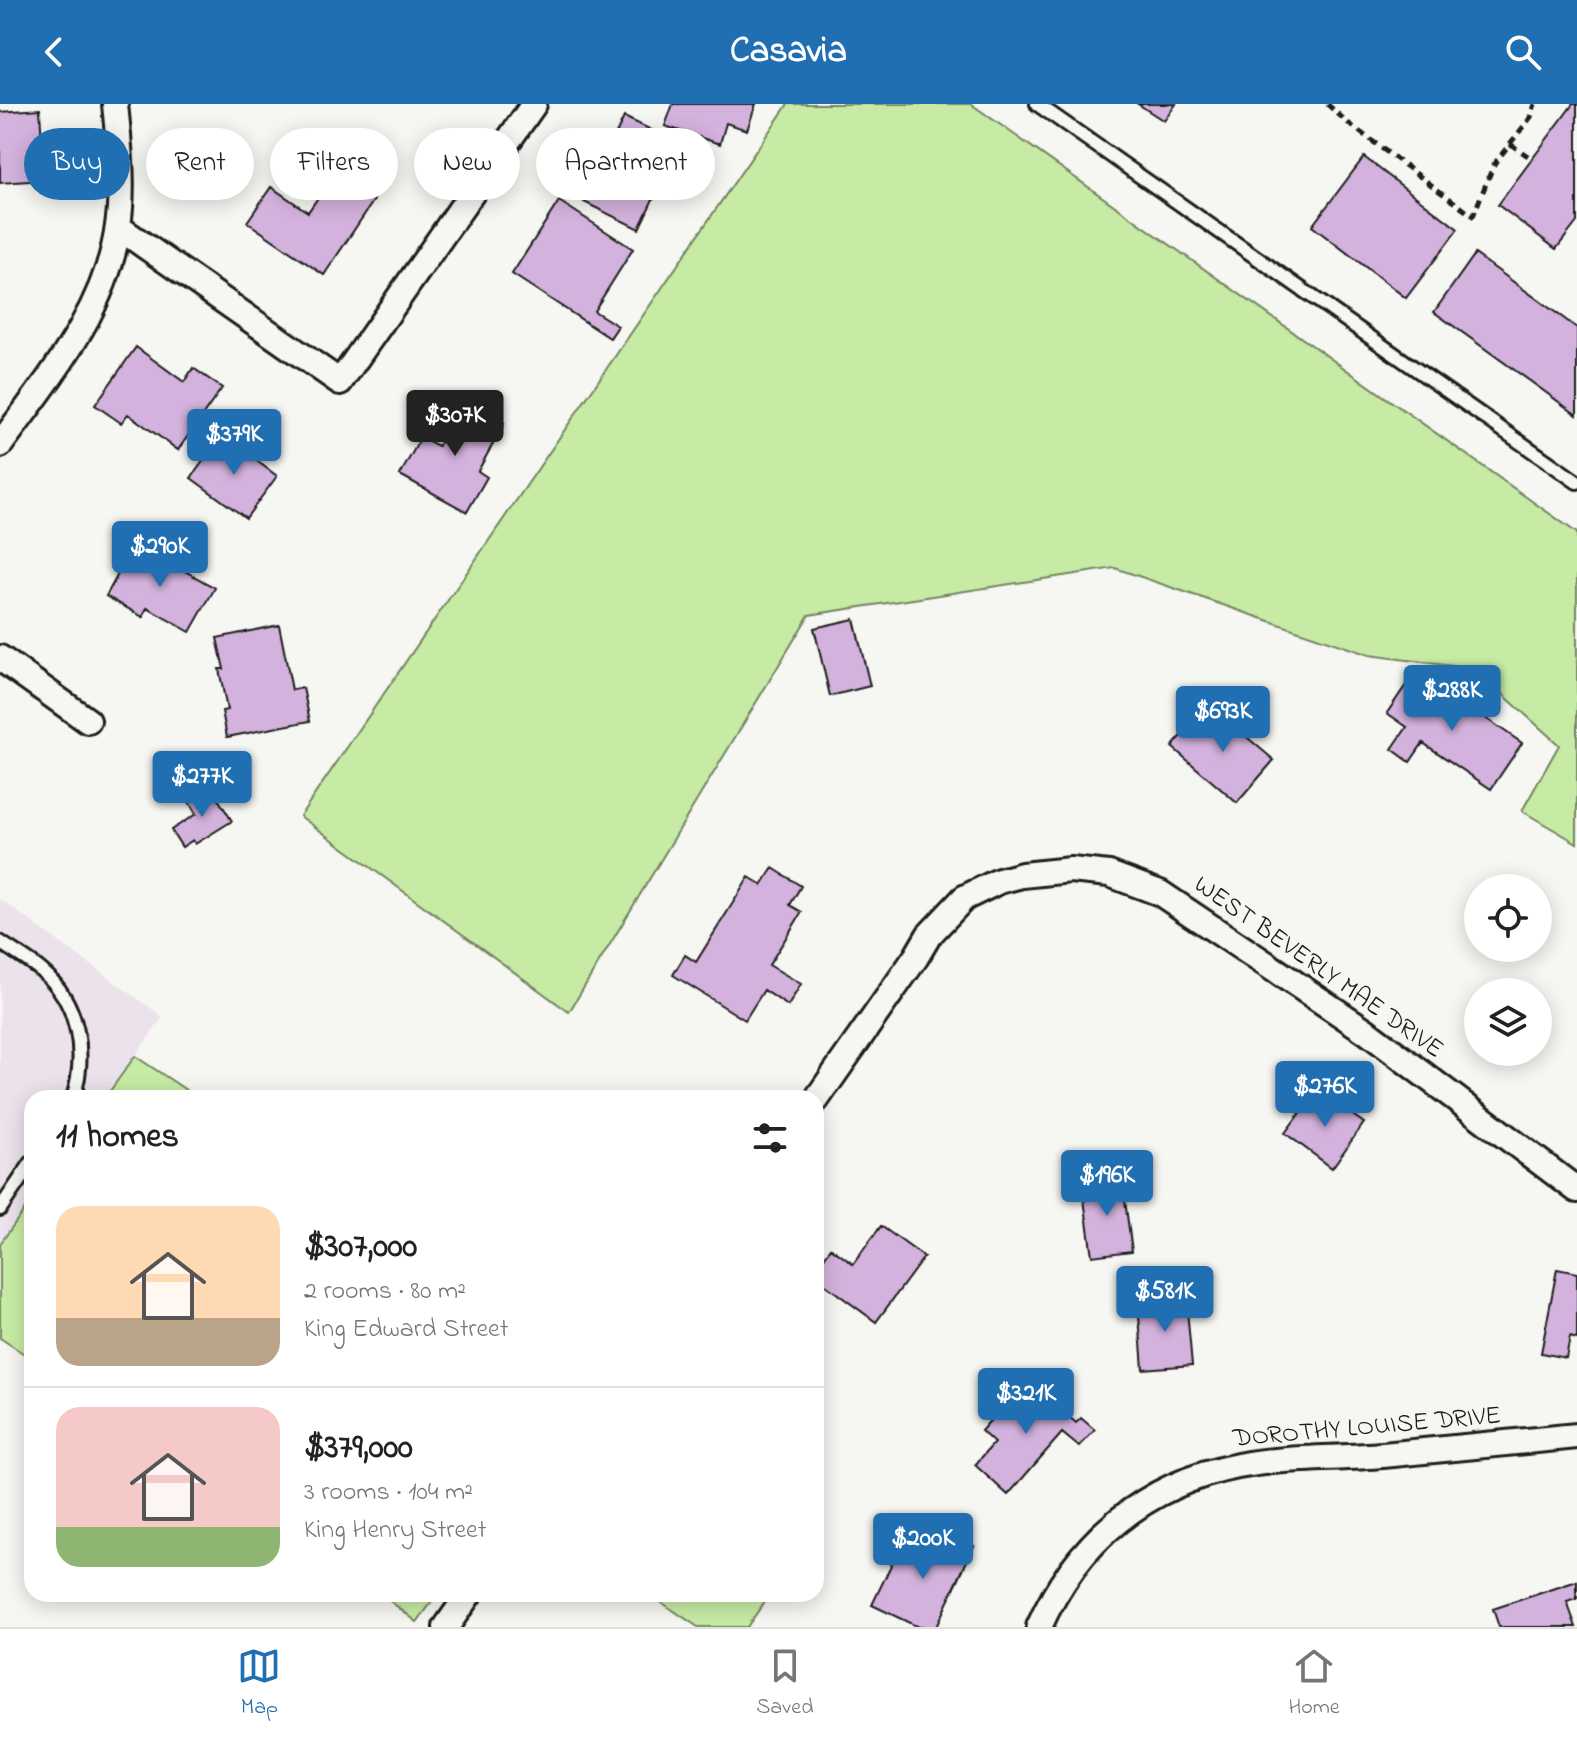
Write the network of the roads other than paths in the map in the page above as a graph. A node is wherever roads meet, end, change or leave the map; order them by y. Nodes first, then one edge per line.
1 (115, 104) edge
2 (534, 104) edge
3 (1037, 104) edge
4 (118, 227) junction
5 (0, 445) edge
6 (1577, 482) edge
7 (0, 658) edge
8 (88, 721) dead end
9 (0, 942) edge
10 (76, 1090) edge
11 (823, 1090) edge
12 (24, 1174) edge
13 (1577, 1190) edge
14 (0, 1209) edge
15 (1577, 1436) edge
16 (463, 1602) edge
17 (446, 1627) edge
18 (1039, 1627) edge

1 - 4 street
2 - 4 street
3 - 6 lane
4 - 5 street
7 - 8 street
9 - 10 lane
11 - 13 street, WEST BEVERLY MAE DRIVE
12 - 14 lane
15 - 18 street, DOROTHY LOUISE DRIVE
16 - 17 street

